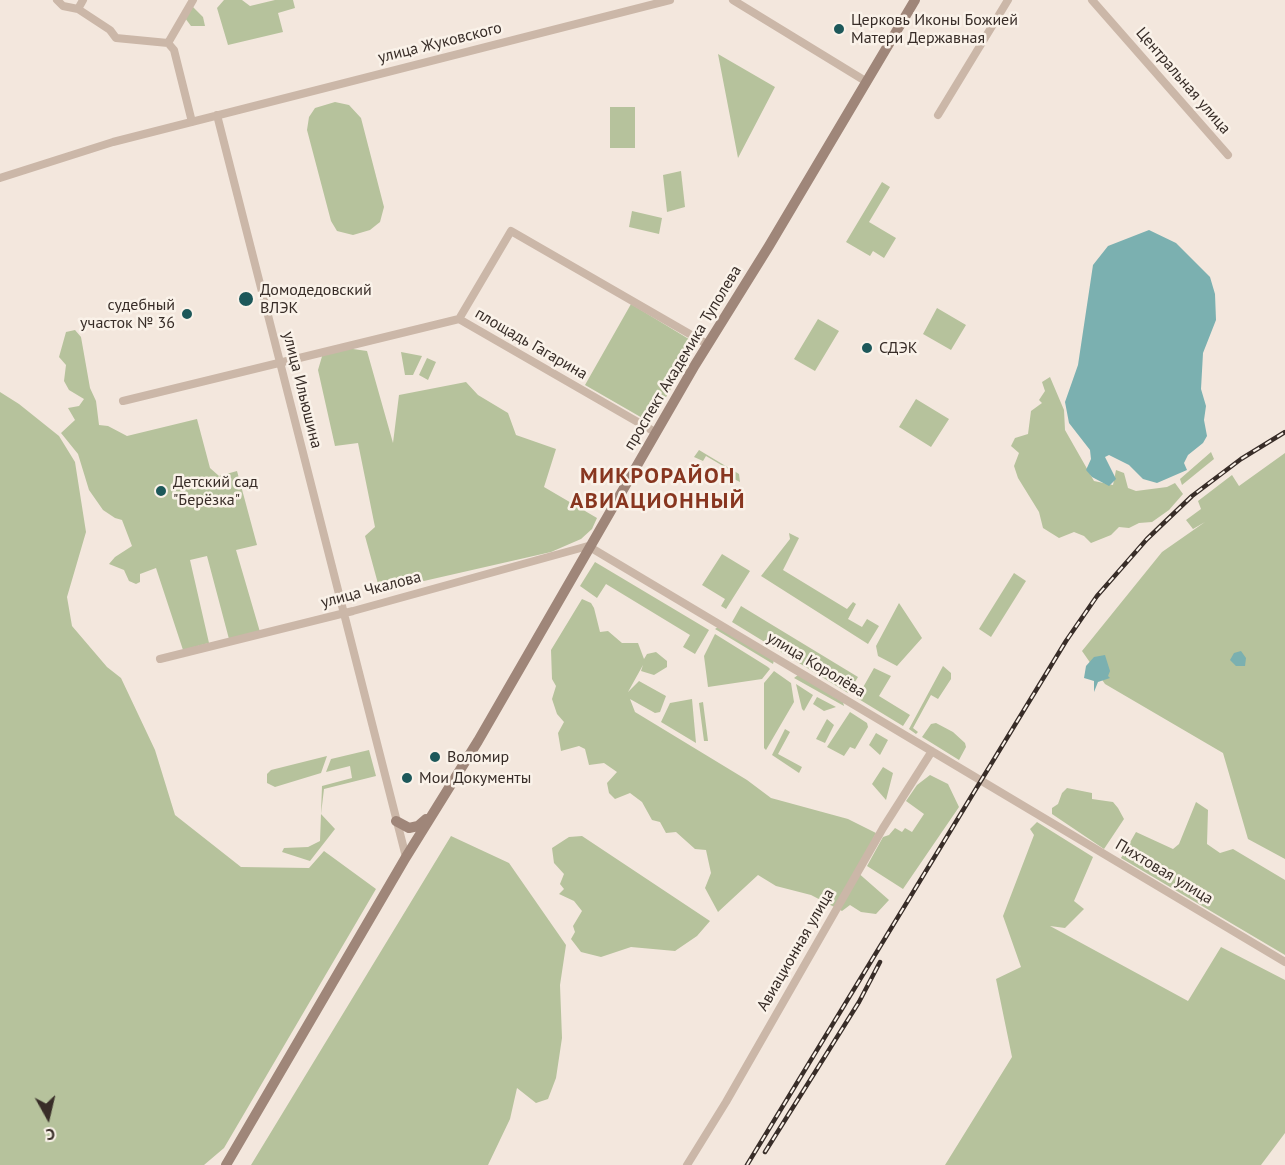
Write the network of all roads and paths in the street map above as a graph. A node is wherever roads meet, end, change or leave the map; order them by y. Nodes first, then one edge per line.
1 (57, 0) edge
2 (82, 0) edge
3 (193, 0) edge
4 (670, 0) edge
5 (733, 0) edge
6 (915, 0) edge
7 (1008, 0) edge
8 (1092, 0) edge
9 (78, 9) junction
10 (168, 43) junction
11 (867, 82) junction
12 (217, 115) junction
13 (938, 115) dead end
14 (192, 122) junction
15 (1228, 155) dead end
16 (0, 178) edge
17 (459, 319) junction
18 (707, 344) junction
19 (280, 363) junction
20 (123, 401) dead end
21 (655, 432) junction
22 (588, 546) junction
23 (342, 613) junction
24 (160, 659) dead end
25 (932, 751) junction
26 (1029, 808) joint
27 (431, 815) junction
28 (396, 821) junction
29 (406, 857) junction
30 (1285, 962) edge
31 (226, 1165) edge
32 (687, 1165) edge

1 - 9 street
2 - 9 street
3 - 10 street
4 - 12 street, улица Жуковского
5 - 11 street
6 - 11 main road, проспект Академика Туполева
7 - 13 street
8 - 15 street, Центральная улица
9 - 10 street
10 - 14 street
11 - 18 main road, проспект Академика Туполева
12 - 14 street
12 - 19 street, улица Ильюшина
14 - 16 street
17 - 18 street, площадь Гагарина
17 - 19 street
17 - 21 street, площадь Гагарина
18 - 21 main road, проспект Академика Туполева
19 - 20 street
19 - 23 street, улица Ильюшина
21 - 22 main road, проспект Академика Туполева
22 - 23 street, улица Чкалова
22 - 25 street, улица Королёва
22 - 27 main road, проспект Академика Туполева
23 - 24 street, улица Чкалова
23 - 28 street, улица Ильюшина
25 - 26 street, улица Королёва
25 - 32 street, Авиационная улица
26 - 30 street, Пихтовая улица
27 - 28 main road
27 - 29 main road, проспект Академика Туполева
28 - 29 street, улица Ильюшина
29 - 31 main road, проспект Академика Туполева

